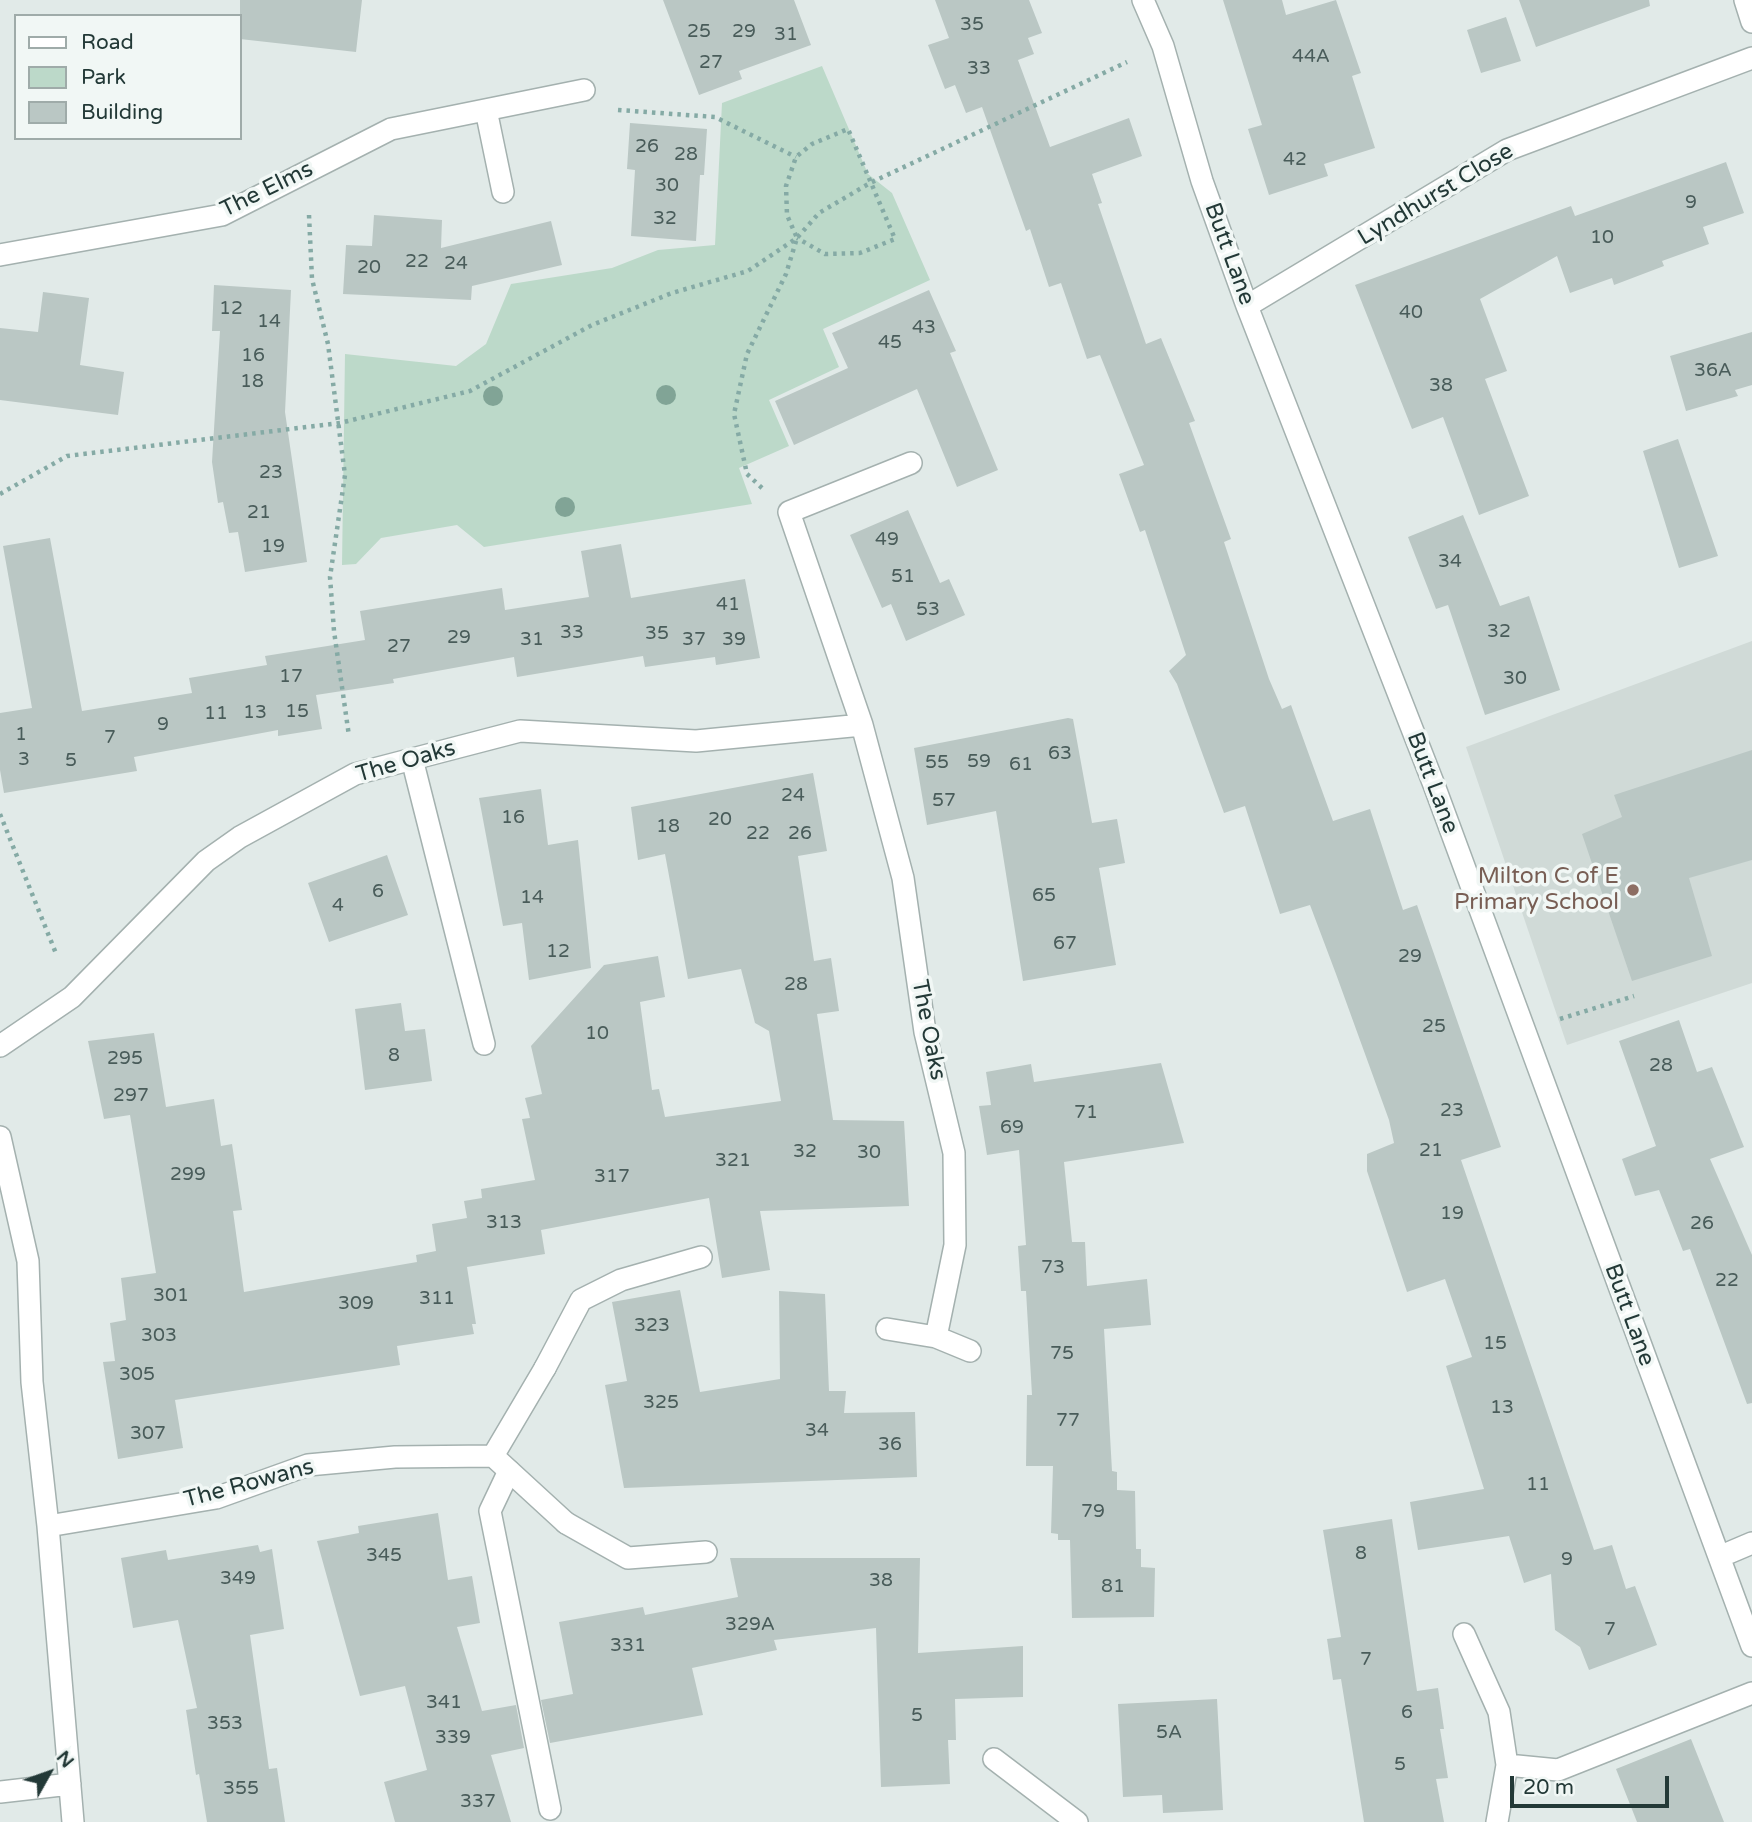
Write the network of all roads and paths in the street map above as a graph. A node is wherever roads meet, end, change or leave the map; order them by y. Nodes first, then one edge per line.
1 (1143, 0) edge
2 (1745, 0) edge
3 (1752, 22) edge
4 (1163, 46) junction
5 (1752, 58) edge
6 (584, 90) joint
7 (486, 110) junction
8 (796, 158) junction
9 (307, 172) junction
10 (870, 183) junction
11 (503, 192) dead end
12 (797, 239) junction
13 (0, 255) edge
14 (1247, 306) junction
15 (340, 423) junction
16 (911, 463) dead end
17 (0, 494) edge
18 (789, 512) junction
19 (862, 725) junction
20 (412, 759) junction
21 (355, 774) junction
22 (0, 814) edge
23 (1634, 996) dead end
24 (72, 997) junction
25 (1549, 1023) dead end
26 (484, 1044) dead end
27 (0, 1046) edge
28 (0, 1138) edge
29 (701, 1257) dead end
30 (887, 1329) dead end
31 (936, 1338) junction
32 (970, 1351) dead end
33 (493, 1457) junction
34 (509, 1471) junction
35 (48, 1526) junction
36 (1752, 1543) edge
37 (706, 1552) dead end
38 (1719, 1558) junction
39 (1464, 1634) dead end
40 (1752, 1646) edge
41 (1752, 1693) edge
42 (994, 1759) dead end
43 (1507, 1765) junction
44 (70, 1784) junction
45 (0, 1792) edge
46 (550, 1809) dead end
47 (73, 1822) edge
48 (1077, 1822) edge
49 (1497, 1822) edge

1 - 4 street, Butt Lane
2 - 3 street
4 - 10 path
4 - 14 street, Butt Lane
5 - 14 street, Lyndhurst Close
6 - 7 street, The Elms
6 - 8 path
7 - 9 street, The Elms
7 - 11 street
8 - 10 path
8 - 12 path
9 - 13 street, The Elms
9 - 15 path
10 - 12 path
10 - 12 path
12 - 15 path
12 - 18 path
14 - 38 street, Butt Lane
15 - 17 path
15 - 21 path
16 - 18 street
18 - 19 street, The Oaks
19 - 20 street, The Oaks
19 - 31 street, The Oaks
20 - 21 street, The Oaks
20 - 26 street
21 - 24 street, The Oaks
22 - 24 path
23 - 25 path
24 - 27 street, The Oaks
28 - 35 street
29 - 33 street
30 - 31 street
31 - 32 street
33 - 34 street
33 - 35 street, The Rowans
34 - 37 street
34 - 46 street
35 - 44 street
36 - 38 street
38 - 40 street, Butt Lane
39 - 43 street
41 - 43 street
42 - 48 street
43 - 49 street
44 - 45 street
44 - 47 street

